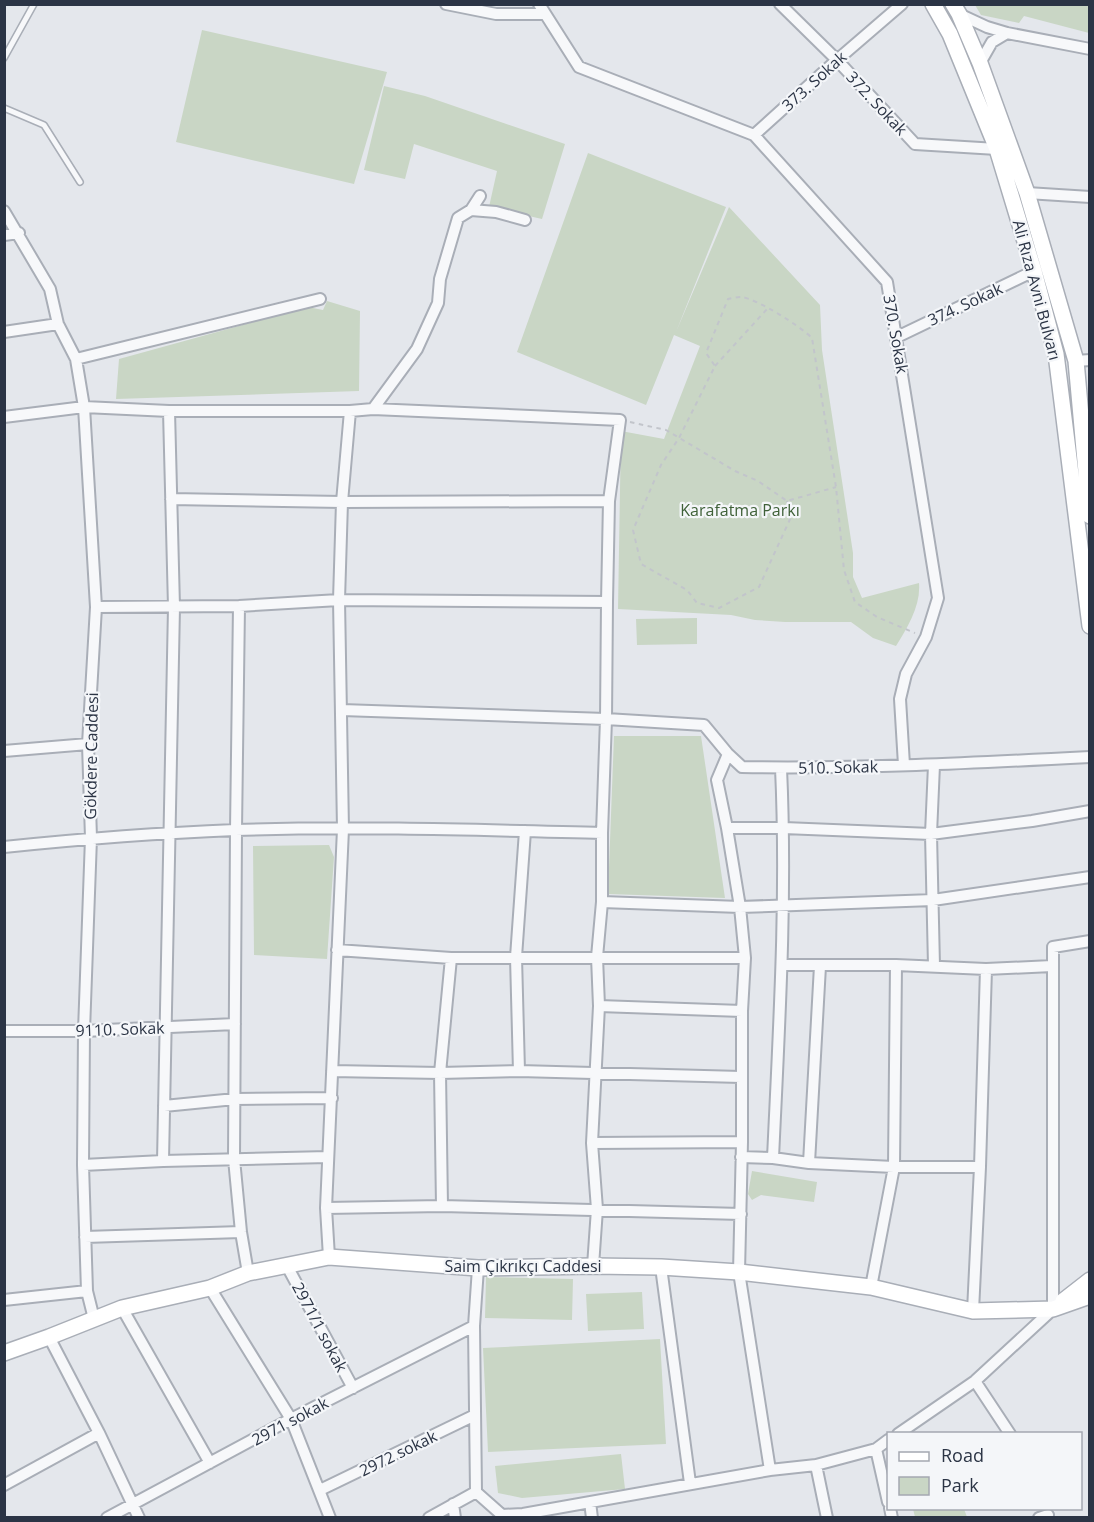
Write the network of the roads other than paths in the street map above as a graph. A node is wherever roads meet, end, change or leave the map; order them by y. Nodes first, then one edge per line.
1 (34, 4) edge
2 (446, 4) edge
3 (780, 4) edge
4 (902, 4) edge
5 (933, 4) edge
6 (542, 9) edge
7 (956, 9) edge
8 (1007, 33) junction
9 (1089, 49) edge
10 (4, 58) edge
11 (837, 60) junction
12 (980, 63) junction
13 (4, 108) edge
14 (754, 135) junction
15 (997, 149) junction
16 (80, 182) dead end
17 (1027, 193) junction
18 (480, 196) dead end
19 (1089, 197) edge
20 (471, 210) junction
21 (4, 211) edge
22 (525, 220) dead end
23 (19, 233) junction
24 (4, 235) edge
25 (1034, 271) junction
26 (320, 299) dead end
27 (58, 324) junction
28 (4, 332) edge
29 (897, 337) junction
30 (76, 359) junction
31 (1083, 360) edge
32 (84, 407) junction
33 (373, 409) junction
34 (169, 411) junction
35 (350, 411) junction
36 (4, 417) edge
37 (171, 499) junction
38 (609, 501) junction
39 (342, 502) junction
40 (1089, 507) edge
41 (339, 600) junction
42 (606, 602) junction
43 (239, 606) junction
44 (96, 607) junction
45 (174, 607) junction
46 (1089, 626) edge
47 (342, 710) junction
48 (606, 719) junction
49 (88, 744) junction
50 (4, 752) edge
51 (728, 754) junction
52 (1089, 757) edge
53 (904, 765) junction
54 (934, 765) junction
55 (781, 768) junction
56 (1089, 811) edge
57 (727, 828) junction
58 (784, 828) junction
59 (343, 829) junction
60 (236, 830) junction
61 (525, 831) junction
62 (602, 833) junction
63 (168, 834) junction
64 (931, 834) junction
65 (91, 838) junction
66 (4, 847) edge
67 (1089, 877) edge
68 (933, 900) junction
69 (602, 903) junction
70 (783, 906) junction
71 (740, 907) junction
72 (1089, 941) edge
73 (337, 950) junction
74 (516, 957) junction
75 (597, 957) junction
76 (451, 958) junction
77 (745, 958) junction
78 (782, 965) junction
79 (896, 965) junction
80 (820, 966) junction
81 (934, 966) junction
82 (1052, 966) junction
83 (986, 969) junction
84 (599, 1006) junction
85 (742, 1011) junction
86 (235, 1024) junction
87 (165, 1027) junction
88 (4, 1031) edge
89 (84, 1031) junction
90 (332, 1071) junction
91 (519, 1071) junction
92 (440, 1074) junction
93 (596, 1074) junction
94 (741, 1077) junction
95 (332, 1098) junction
96 (235, 1099) junction
97 (164, 1106) junction
98 (742, 1142) junction
99 (592, 1143) junction
100 (328, 1157) junction
101 (741, 1158) junction
102 (772, 1158) junction
103 (234, 1159) junction
104 (163, 1161) junction
105 (809, 1163) junction
106 (83, 1166) junction
107 (894, 1167) junction
108 (980, 1167) junction
109 (442, 1206) junction
110 (326, 1208) junction
111 (597, 1209) junction
112 (741, 1214) junction
113 (241, 1232) junction
114 (85, 1238) junction
115 (329, 1257) junction
116 (287, 1266) junction
117 (592, 1266) junction
118 (661, 1267) junction
119 (478, 1268) junction
120 (739, 1272) junction
121 (248, 1273) junction
122 (1089, 1280) edge
123 (871, 1287) junction
124 (210, 1288) junction
125 (87, 1292) junction
126 (1089, 1296) edge
127 (4, 1300) edge
128 (122, 1308) junction
129 (1053, 1309) junction
130 (973, 1311) junction
131 (94, 1319) junction
132 (474, 1326) junction
133 (49, 1337) junction
134 (4, 1353) edge
135 (975, 1381) junction
136 (353, 1388) junction
137 (475, 1415) junction
138 (291, 1419) junction
139 (901, 1432) edge
140 (1009, 1432) edge
141 (99, 1433) junction
142 (887, 1441) edge
143 (876, 1449) junction
144 (210, 1463) junction
145 (816, 1465) junction
146 (770, 1470) junction
147 (690, 1483) junction
148 (4, 1485) edge
149 (320, 1490) junction
150 (476, 1492) junction
151 (887, 1498) edge
152 (590, 1502) junction
153 (132, 1504) junction
154 (453, 1504) junction
155 (523, 1516) edge
156 (107, 1518) edge
157 (139, 1518) edge
158 (330, 1518) edge
159 (429, 1518) edge
160 (455, 1518) edge
161 (592, 1518) edge
162 (827, 1518) edge

1 - 10 lane
2 - 6 street
3 - 11 street, 372. Sokak
4 - 11 street, 373. Sokak
5 - 15 main road, Ali Rıza Avni Bulvarı
6 - 14 street, 370. Sokak
7 - 8 street
7 - 12 main road, Ali Rıza Avni Bulvarı
8 - 9 street
8 - 12 street
11 - 14 street, 373. Sokak
11 - 15 street, 372. Sokak
12 - 17 main road, Ali Rıza Avni Bulvarı
13 - 16 lane
14 - 29 street, 370. Sokak
15 - 25 main road, Ali Rıza Avni Bulvarı
17 - 19 street
17 - 31 main road, Ali Rıza Avni Bulvarı
18 - 20 street
20 - 22 street
20 - 33 street
21 - 23 street, Gökdere Caddesi
23 - 24 street
23 - 27 street, Gökdere Caddesi
25 - 29 street, 374. Sokak
25 - 46 main road, Ali Rıza Avni Bulvarı
26 - 30 street
27 - 28 street
27 - 30 street, Gökdere Caddesi
29 - 53 street, 370. Sokak
30 - 32 street, Gökdere Caddesi
31 - 40 main road, Ali Rıza Avni Bulvarı
32 - 34 street
32 - 36 street
32 - 44 street, Gökdere Caddesi
33 - 35 street
33 - 38 street
34 - 35 street
34 - 37 street
35 - 39 street
37 - 39 street
37 - 45 street
38 - 39 street
38 - 42 street
39 - 41 street
41 - 42 street
41 - 43 street
41 - 47 street
42 - 48 street
43 - 45 street
43 - 60 street
44 - 45 street
44 - 49 street, Gökdere Caddesi
45 - 63 street
47 - 48 street, 510. Sokak
47 - 59 street
48 - 51 street, 510. Sokak
48 - 62 street
49 - 50 street
49 - 65 street, Gökdere Caddesi
51 - 55 street, 510. Sokak
51 - 57 street
52 - 54 street, 510. Sokak
53 - 54 street, 510. Sokak
53 - 55 street, 510. Sokak
54 - 64 street
55 - 58 street
56 - 64 street
57 - 58 street
57 - 71 street
58 - 64 street
58 - 70 street
59 - 60 street
59 - 61 street
59 - 73 street
60 - 63 street
60 - 86 street
61 - 62 street
61 - 74 street
62 - 69 street
63 - 65 street
63 - 87 street
64 - 68 street
65 - 66 street
65 - 89 street, Gökdere Caddesi
67 - 68 street
68 - 70 street
68 - 81 street
69 - 71 street
69 - 75 street
70 - 71 street
70 - 78 street
71 - 77 street
72 - 82 street
73 - 76 street
73 - 90 street
74 - 75 street
74 - 76 street
74 - 91 street
75 - 77 street
75 - 84 street
76 - 92 street
77 - 85 street
78 - 80 street
78 - 102 street
79 - 80 street
79 - 81 street
79 - 107 street
80 - 105 street
81 - 83 street
82 - 83 street
82 - 129 street
83 - 108 street
84 - 85 street
84 - 93 street
85 - 94 street
86 - 87 street, 9110. Sokak
86 - 96 street
87 - 89 street, 9110. Sokak
87 - 97 street
88 - 89 street, 9110. Sokak
89 - 106 street, Gökdere Caddesi
90 - 92 street
90 - 95 street
91 - 92 street
91 - 93 street
92 - 109 street
93 - 94 street
93 - 99 street
94 - 98 street
95 - 96 street
95 - 100 street
96 - 97 street
96 - 103 street
97 - 104 street
98 - 99 street
98 - 101 street
99 - 111 street
100 - 103 street
100 - 110 street
101 - 102 street
101 - 112 street
102 - 105 street
103 - 104 street
103 - 113 street
104 - 106 street
105 - 107 street
106 - 114 street, Gökdere Caddesi
107 - 108 street
107 - 123 street
108 - 130 street
109 - 110 street
109 - 111 street
110 - 115 street
111 - 112 street
111 - 117 street
112 - 120 street
113 - 114 street
113 - 121 street
114 - 125 street, Gökdere Caddesi
115 - 116 main road, Saim Çıkrıkçı Caddesi
115 - 119 main road, Saim Çıkrıkçı Caddesi
116 - 121 main road, Saim Çıkrıkçı Caddesi
116 - 136 street, 2971/1 sokak
117 - 118 main road, Saim Çıkrıkçı Caddesi
117 - 119 main road, Saim Çıkrıkçı Caddesi
118 - 120 main road, Saim Çıkrıkçı Caddesi
118 - 147 street
119 - 132 street
120 - 123 main road, Saim Çıkrıkçı Caddesi
120 - 146 street
121 - 124 main road, Saim Çıkrıkçı Caddesi
122 - 129 main road
123 - 130 main road, Saim Çıkrıkçı Caddesi
124 - 128 main road, Saim Çıkrıkçı Caddesi
124 - 138 street
125 - 127 street
125 - 131 street, Gökdere Caddesi
126 - 129 main road, Saim Çıkrıkçı Caddesi
128 - 131 main road, Saim Çıkrıkçı Caddesi
128 - 144 street
129 - 130 main road, Saim Çıkrıkçı Caddesi
129 - 135 street
131 - 133 main road, Saim Çıkrıkçı Caddesi
132 - 136 street, 2971 sokak
132 - 137 street
133 - 134 main road, Saim Çıkrıkçı Caddesi
133 - 141 street
135 - 139 street
135 - 140 street
136 - 138 street, 2971 sokak
137 - 149 street, 2972 sokak
137 - 150 street
138 - 144 street, 2971 sokak
138 - 149 street
141 - 148 street
141 - 153 street
142 - 143 street
143 - 145 street
143 - 151 street
144 - 153 street, 2971 sokak
145 - 146 street
145 - 162 street
146 - 147 street
147 - 152 street
149 - 158 street
150 - 154 street
150 - 155 street
152 - 155 street
152 - 161 street
153 - 156 street, 2971 sokak
153 - 157 street
154 - 159 street
154 - 160 street

